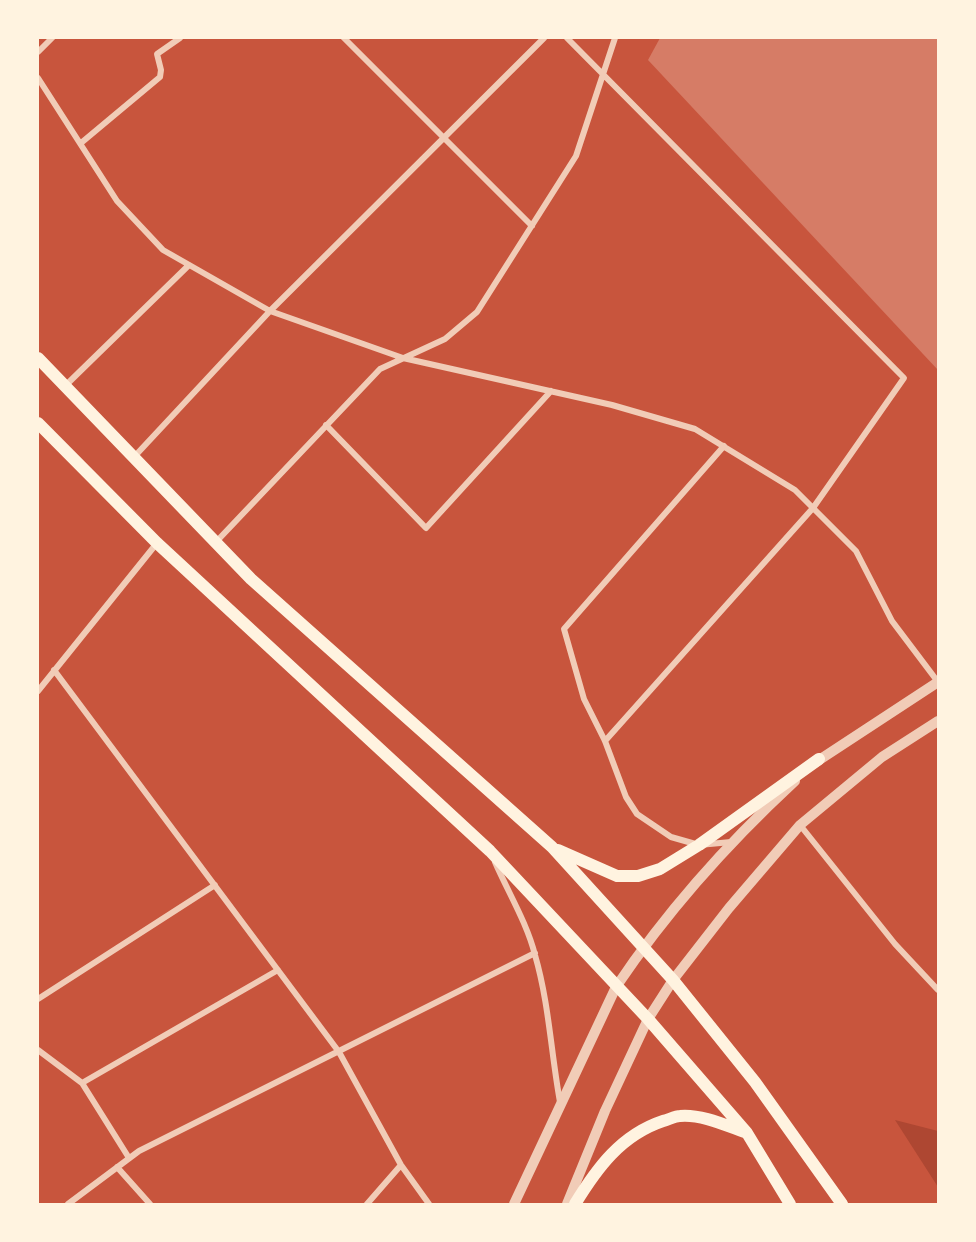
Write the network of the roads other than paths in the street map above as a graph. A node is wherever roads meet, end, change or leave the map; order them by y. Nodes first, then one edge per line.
1 (52, 38) edge
2 (180, 38) edge
3 (344, 38) edge
4 (544, 38) edge
5 (567, 38) edge
6 (615, 38) edge
7 (38, 52) edge
8 (603, 73) junction
9 (38, 78) edge
10 (444, 138) junction
11 (81, 143) junction
12 (532, 226) junction
13 (189, 265) junction
14 (270, 311) junction
15 (38, 358) edge
16 (403, 358) junction
17 (65, 386) junction
18 (551, 391) junction
19 (38, 423) edge
20 (326, 425) junction
21 (724, 446) junction
22 (134, 457) junction
23 (813, 508) junction
24 (216, 542) junction
25 (157, 543) junction
26 (54, 670) junction
27 (939, 682) edge
28 (38, 691) edge
29 (939, 721) edge
30 (605, 741) junction
31 (819, 759) junction
32 (800, 825) junction
33 (732, 842) junction
34 (699, 845) junction
35 (552, 847) junction
36 (490, 850) junction
37 (215, 885) junction
38 (644, 948) junction
39 (535, 953) junction
40 (278, 970) junction
41 (673, 980) junction
42 (616, 987) junction
43 (939, 990) edge
44 (38, 999) edge
45 (648, 1019) junction
46 (38, 1050) edge
47 (339, 1052) junction
48 (82, 1083) junction
49 (561, 1102) junction
50 (747, 1133) junction
51 (129, 1158) junction
52 (401, 1165) junction
53 (117, 1167) junction
54 (69, 1204) edge
55 (150, 1204) edge
56 (367, 1204) edge
57 (429, 1204) edge
58 (514, 1204) edge
59 (567, 1204) edge
60 (575, 1204) edge
61 (790, 1204) edge
62 (842, 1204) edge

1 - 7 street
2 - 11 street
3 - 10 street
4 - 10 street
5 - 8 street
6 - 8 street
8 - 12 street
8 - 23 street
9 - 11 street
10 - 12 street
10 - 14 street
11 - 13 street
12 - 16 street
13 - 14 street
13 - 17 street
14 - 16 street
14 - 22 street
15 - 17 main road
16 - 18 street
16 - 20 street
17 - 22 main road
18 - 20 street
18 - 21 street
19 - 25 main road
20 - 24 street
21 - 23 street
21 - 30 street
22 - 24 main road
23 - 27 street
23 - 30 street
24 - 35 main road
25 - 26 street
25 - 36 main road
26 - 28 street
26 - 37 street
27 - 31 street
29 - 32 street
30 - 34 street
31 - 33 street
31 - 34 main road
32 - 41 street
32 - 43 street
33 - 34 street
33 - 38 street
34 - 35 main road
35 - 38 main road
36 - 39 street
36 - 42 main road
37 - 40 street
37 - 44 street
38 - 41 main road
38 - 42 street
39 - 47 street
39 - 49 street
40 - 47 street
40 - 48 street
41 - 45 street
41 - 62 main road
42 - 45 main road
42 - 49 street
45 - 50 main road
45 - 59 street
46 - 48 street
47 - 51 street
47 - 52 street
48 - 51 street
49 - 58 street
50 - 60 main road
50 - 61 main road
51 - 53 street
52 - 56 street
52 - 57 street
53 - 54 street
53 - 55 street

